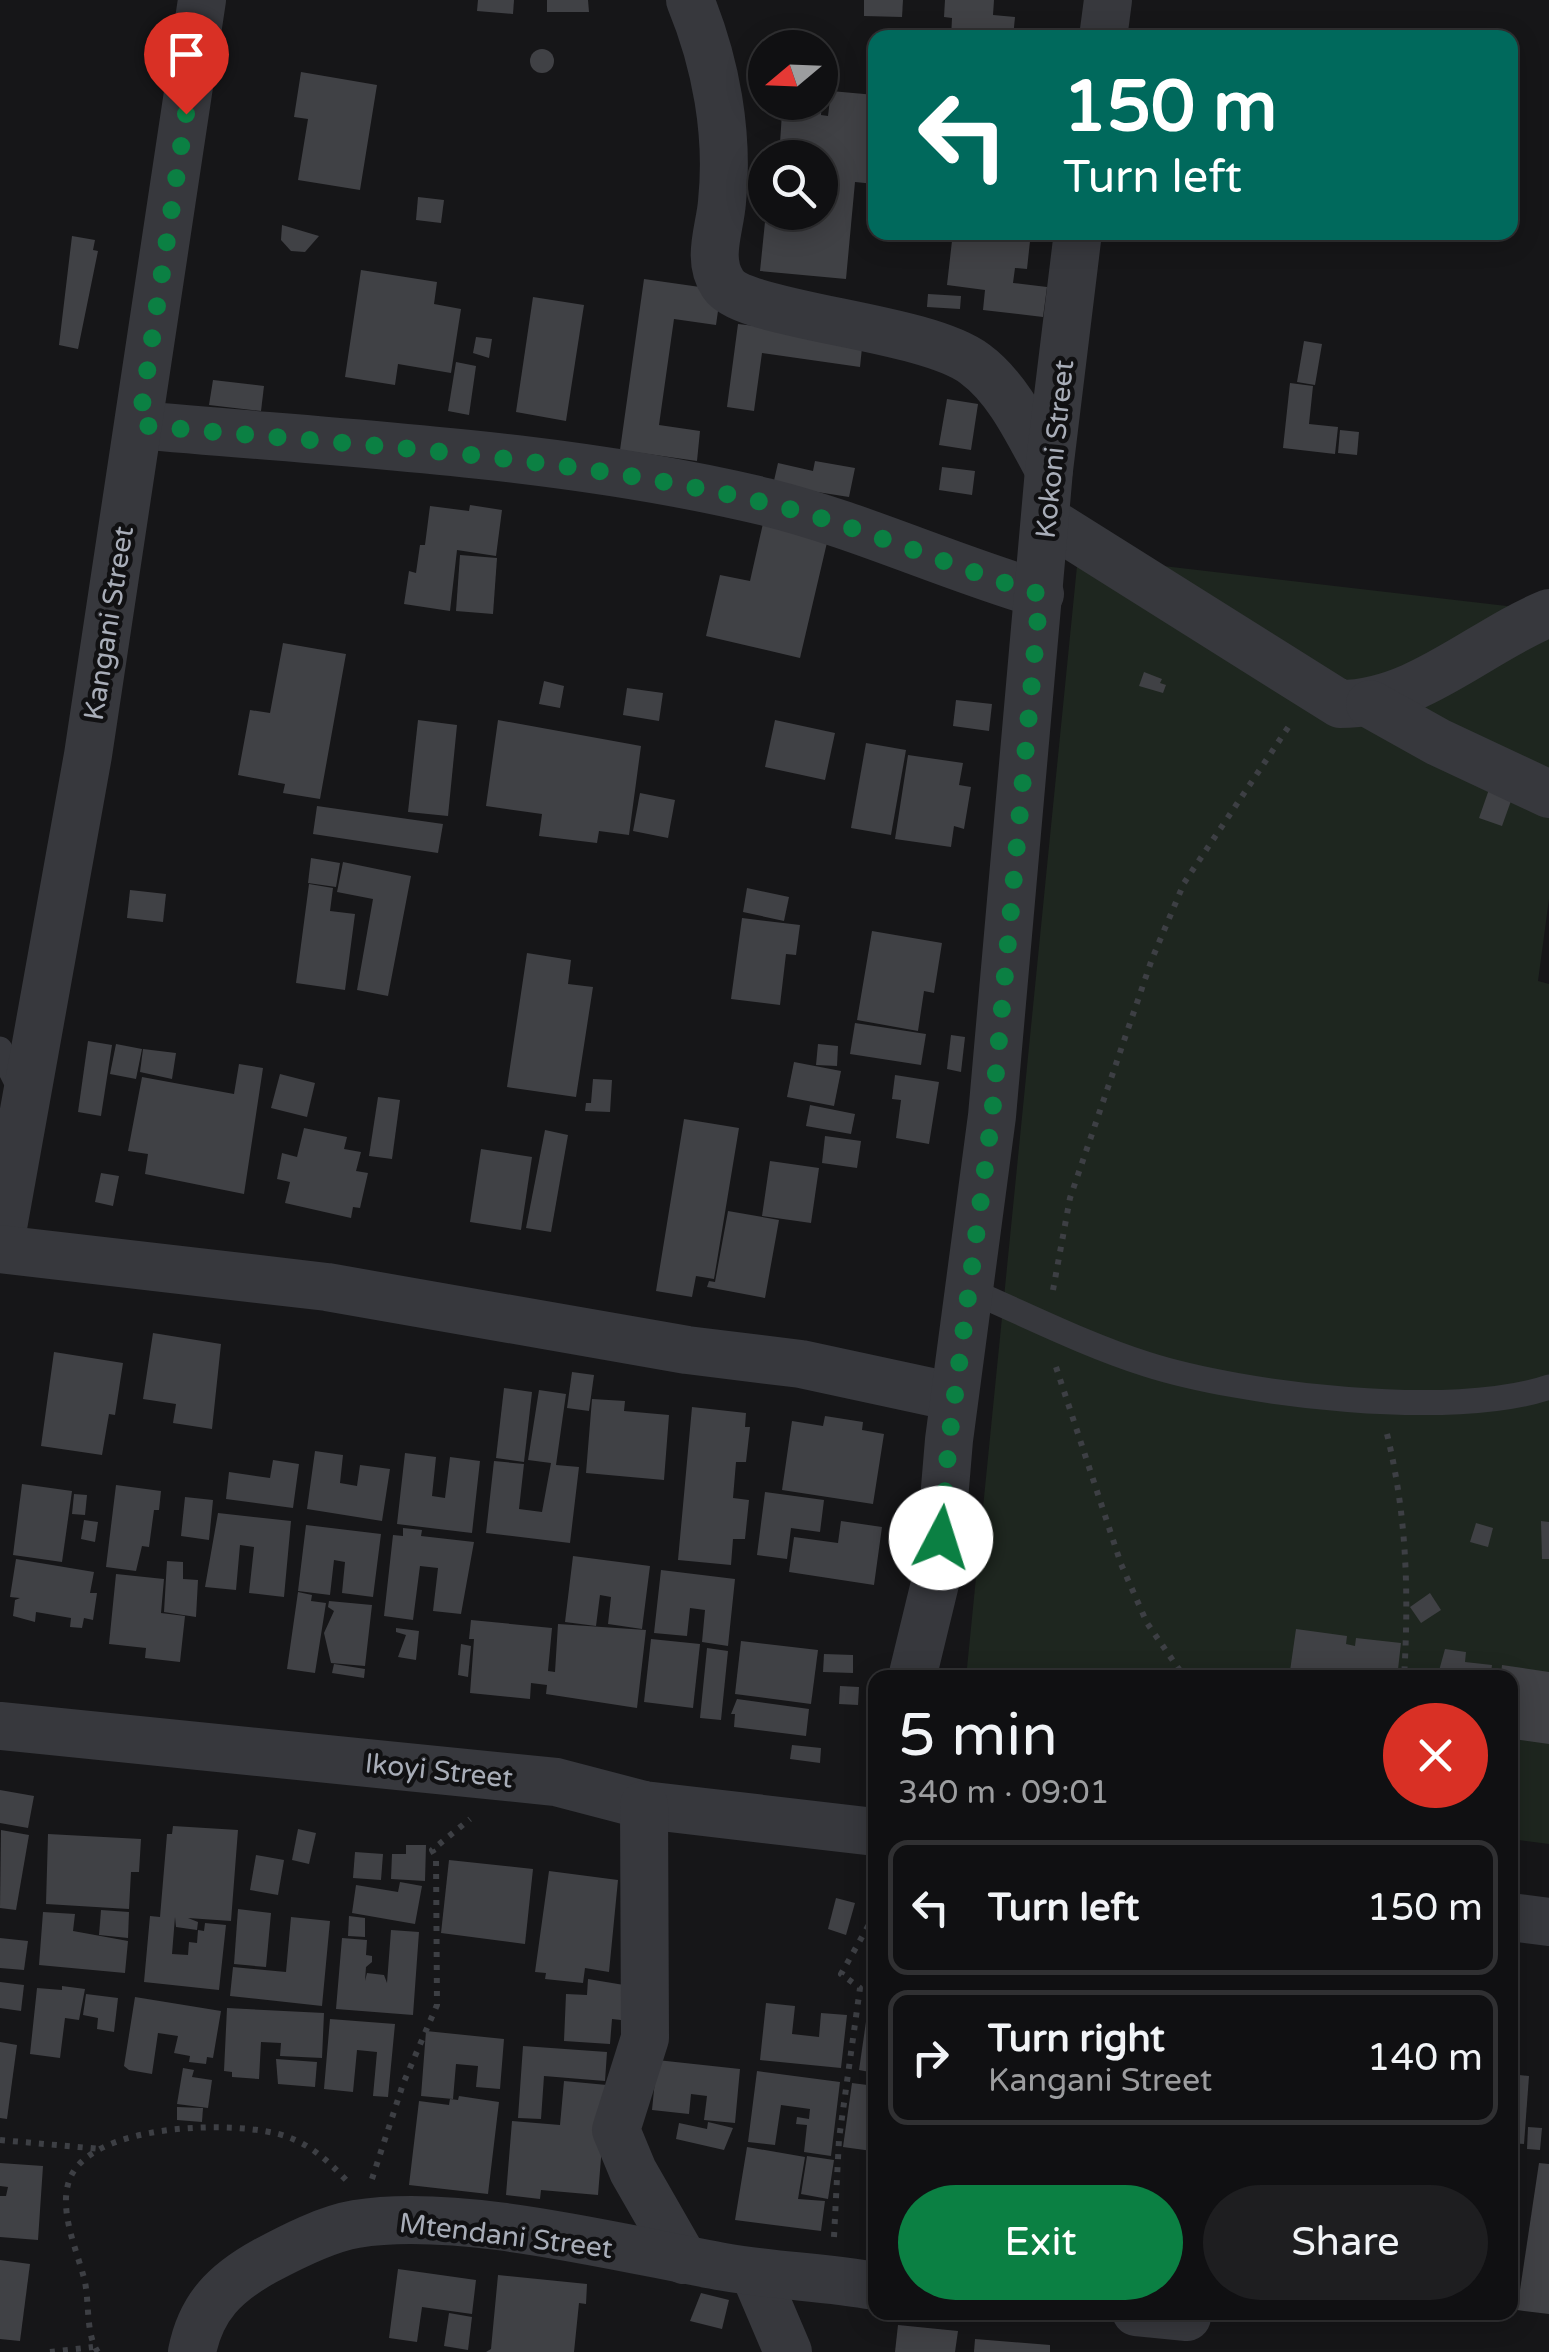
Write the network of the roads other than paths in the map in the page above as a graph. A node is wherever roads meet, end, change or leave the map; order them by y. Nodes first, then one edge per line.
1 (202, 0) edge
2 (690, 0) edge
3 (1108, 0) edge
4 (1104, 30) edge
5 (1077, 240) edge
6 (139, 425) junction
7 (1049, 470) junction
8 (1047, 520) junction
9 (1040, 594) junction
10 (1549, 614) edge
11 (1370, 704) junction
12 (1549, 794) edge
13 (0, 1049) edge
14 (24, 1098) junction
15 (0, 1247) edge
16 (968, 1290) junction
17 (1549, 1387) edge
18 (954, 1398) junction
19 (914, 1670) edge
20 (0, 1726) edge
21 (644, 1804) junction
22 (868, 1831) edge
23 (1518, 1918) edge
24 (1549, 1922) edge
25 (684, 2260) junction
26 (754, 2272) junction
27 (854, 2282) edge
28 (1164, 2320) edge
29 (1188, 2327) edge
30 (192, 2352) edge
31 (791, 2352) edge

1 - 6 street, Kangani Street
2 - 7 street
3 - 4 street
5 - 7 street, Kokoni Street
6 - 9 street
6 - 14 street, Kangani Street
7 - 8 street, Kokoni Street
8 - 9 street, Kokoni Street
8 - 11 street
9 - 16 street, Kokoni Street
10 - 11 street
11 - 12 street
13 - 14 lane
14 - 15 street, Kangani Street
15 - 18 street
16 - 17 lane
16 - 18 street, Kokoni Street
18 - 19 street, Kokoni Street
20 - 21 street, Ikoyi Street
21 - 22 street, Ikoyi Street
21 - 25 street
23 - 24 street
25 - 26 street, Mtendani Street
25 - 30 street, Mtendani Street
26 - 27 street, Mtendani Street
26 - 31 street
27 - 31 street
28 - 29 street

